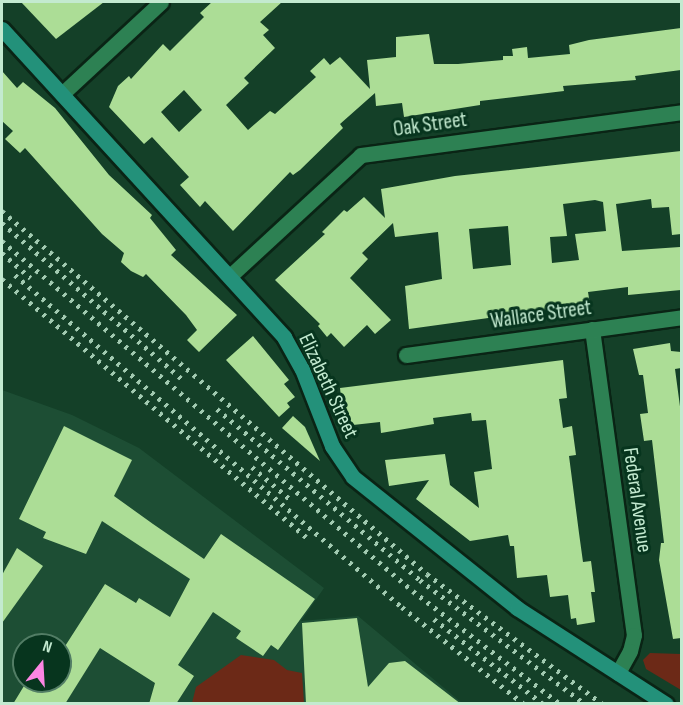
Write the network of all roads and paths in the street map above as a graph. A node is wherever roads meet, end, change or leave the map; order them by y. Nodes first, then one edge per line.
1 (161, 2) edge
2 (2, 30) edge
3 (62, 94) junction
4 (681, 112) edge
5 (230, 276) junction
6 (681, 317) edge
7 (592, 329) junction
8 (406, 355) dead end
9 (618, 673) junction
10 (666, 704) edge

1 - 3 street
2 - 3 main road, Elizabeth Street
3 - 5 main road, Elizabeth Street
4 - 5 street, Oak Street
5 - 9 main road, Elizabeth Street
6 - 7 street, Wallace Street
7 - 8 street, Wallace Street
7 - 9 street, Federal Avenue
9 - 10 main road, Elizabeth Street

